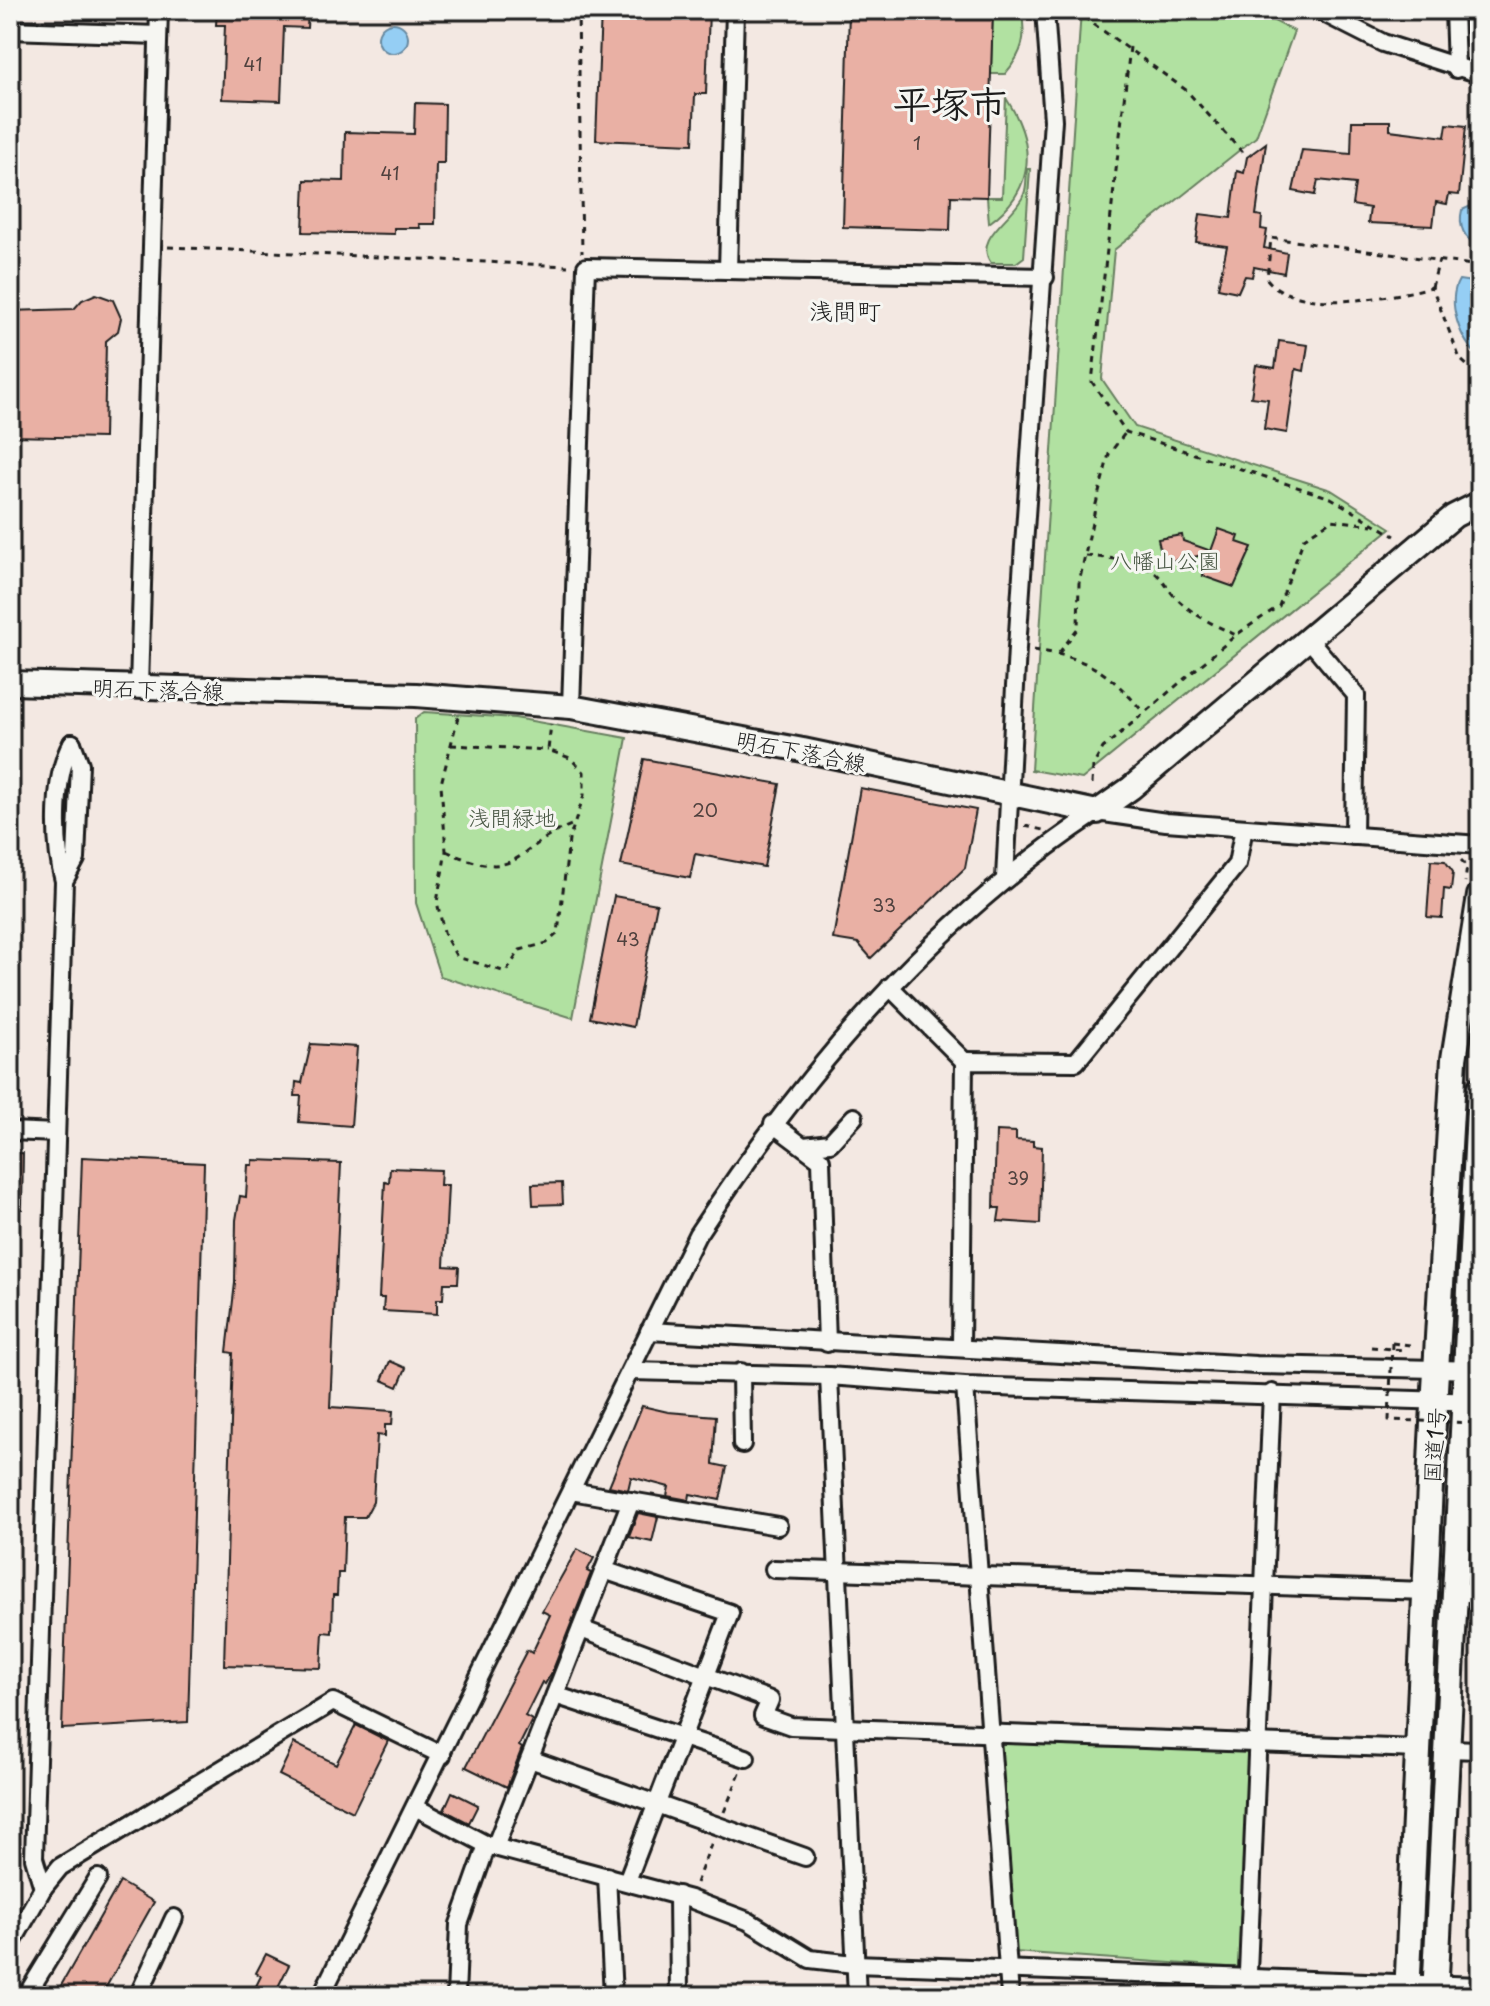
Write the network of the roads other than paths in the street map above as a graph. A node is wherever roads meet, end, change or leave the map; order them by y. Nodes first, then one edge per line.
1 (159, 10) edge
2 (735, 10) edge
3 (1045, 10) edge
4 (1318, 10) edge
5 (1454, 10) edge
6 (10, 30) edge
7 (158, 35) junction
8 (1456, 69) junction
9 (1480, 74) edge
10 (728, 270) junction
11 (1045, 277) junction
12 (1480, 503) edge
13 (1307, 637) junction
14 (10, 683) edge
15 (139, 687) junction
16 (562, 713) junction
17 (1009, 792) junction
18 (1097, 812) junction
19 (1244, 828) junction
20 (1354, 836) junction
21 (1480, 845) edge
22 (1005, 878) junction
23 (64, 881) junction
24 (1472, 893) edge
25 (890, 987) junction
26 (964, 1061) junction
27 (1480, 1103) edge
28 (854, 1117) dead end
29 (773, 1124) junction
30 (10, 1131) edge
31 (56, 1133) junction
32 (804, 1146) junction
33 (649, 1331) junction
34 (827, 1343) junction
35 (961, 1348) junction
36 (1438, 1369) junction
37 (1473, 1370) edge
38 (631, 1371) junction
39 (741, 1372) junction
40 (829, 1376) junction
41 (965, 1386) junction
42 (1272, 1393) junction
43 (1436, 1400) junction
44 (1472, 1402) edge
45 (742, 1444) dead end
46 (571, 1491) junction
47 (631, 1501) junction
48 (778, 1526) dead end
49 (774, 1569) dead end
50 (604, 1570) junction
51 (837, 1571) junction
52 (977, 1576) junction
53 (1264, 1586) junction
54 (1426, 1591) junction
55 (1468, 1593) edge
56 (581, 1629) junction
57 (706, 1675) junction
58 (555, 1695) junction
59 (843, 1729) junction
60 (991, 1734) junction
61 (682, 1737) junction
62 (1257, 1743) junction
63 (1419, 1749) junction
64 (1447, 1749) junction
65 (1480, 1750) edge
66 (442, 1755) junction
67 (746, 1758) road end
68 (530, 1759) junction
69 (656, 1802) junction
70 (415, 1807) junction
71 (491, 1846) junction
72 (805, 1857) dead end
73 (607, 1876) junction
74 (98, 1878) dead end
75 (627, 1881) junction
76 (43, 1888) junction
77 (684, 1897) junction
78 (174, 1918) dead end
79 (10, 1946) edge
80 (854, 1964) junction
81 (1008, 1968) junction
82 (1480, 1986) edge
83 (1247, 1988) edge
84 (1407, 1990) edge
85 (1435, 1990) edge
86 (26, 1996) edge
87 (138, 1996) edge
88 (321, 1996) edge
89 (456, 1996) edge
90 (613, 1996) edge
91 (679, 1996) edge
92 (857, 1996) edge
93 (1010, 1996) edge

1 - 7 street
2 - 10 street
3 - 11 street
4 - 8 street
5 - 8 street
6 - 7 street
7 - 15 street
8 - 9 street
10 - 11 street
10 - 16 street
11 - 17 street
12 - 13 main road
13 - 18 main road
13 - 20 street
14 - 15 main road, 明石下落合線
15 - 16 main road, 明石下落合線
16 - 17 main road, 明石下落合線
17 - 18 main road, 明石下落合線
17 - 22 street
18 - 19 street
18 - 22 street
19 - 20 street
19 - 26 street
20 - 21 street
22 - 25 street
23 - 23 street
23 - 31 street
24 - 36 highway, 国道1号
25 - 26 street
25 - 29 street
26 - 35 street
27 - 37 highway, 国道1号
28 - 32 street
29 - 32 street
29 - 33 street
30 - 31 street
31 - 76 street
32 - 34 street
33 - 34 street
33 - 38 street
34 - 35 street
35 - 36 street
36 - 37 street
36 - 43 highway, 国道1号
37 - 44 highway, 国道1号
38 - 39 street
38 - 46 street
39 - 40 street
39 - 45 street
40 - 41 street
40 - 51 street
41 - 42 street
41 - 52 street
42 - 43 street
42 - 53 street
43 - 44 street
43 - 54 highway, 国道1号
44 - 55 highway, 国道1号
46 - 47 street
46 - 66 street
47 - 48 street
47 - 50 street
49 - 51 street
50 - 56 street
50 - 57 street
51 - 52 street
51 - 59 street
52 - 53 street
52 - 60 street
53 - 54 street
53 - 62 street
54 - 63 highway, 国道1号
55 - 64 highway, 国道1号
56 - 57 street
56 - 58 street
57 - 59 street
57 - 61 street
58 - 61 street
58 - 68 street
59 - 60 street
59 - 80 street
60 - 62 street
60 - 81 street
61 - 67 street
61 - 69 street
62 - 63 street
62 - 83 street
63 - 84 highway, 国道1号
64 - 65 street
64 - 85 highway, 国道1号
66 - 70 street
66 - 76 street
68 - 69 street
68 - 71 street
69 - 72 street
69 - 75 street
70 - 71 street
70 - 88 street
71 - 73 street
71 - 89 street
73 - 75 street
73 - 90 street
74 - 86 street
75 - 77 street
76 - 79 street
77 - 80 street
77 - 91 street
78 - 87 street
80 - 81 street
80 - 92 street
81 - 83 street
81 - 93 street
82 - 85 street
83 - 84 street
84 - 85 street

